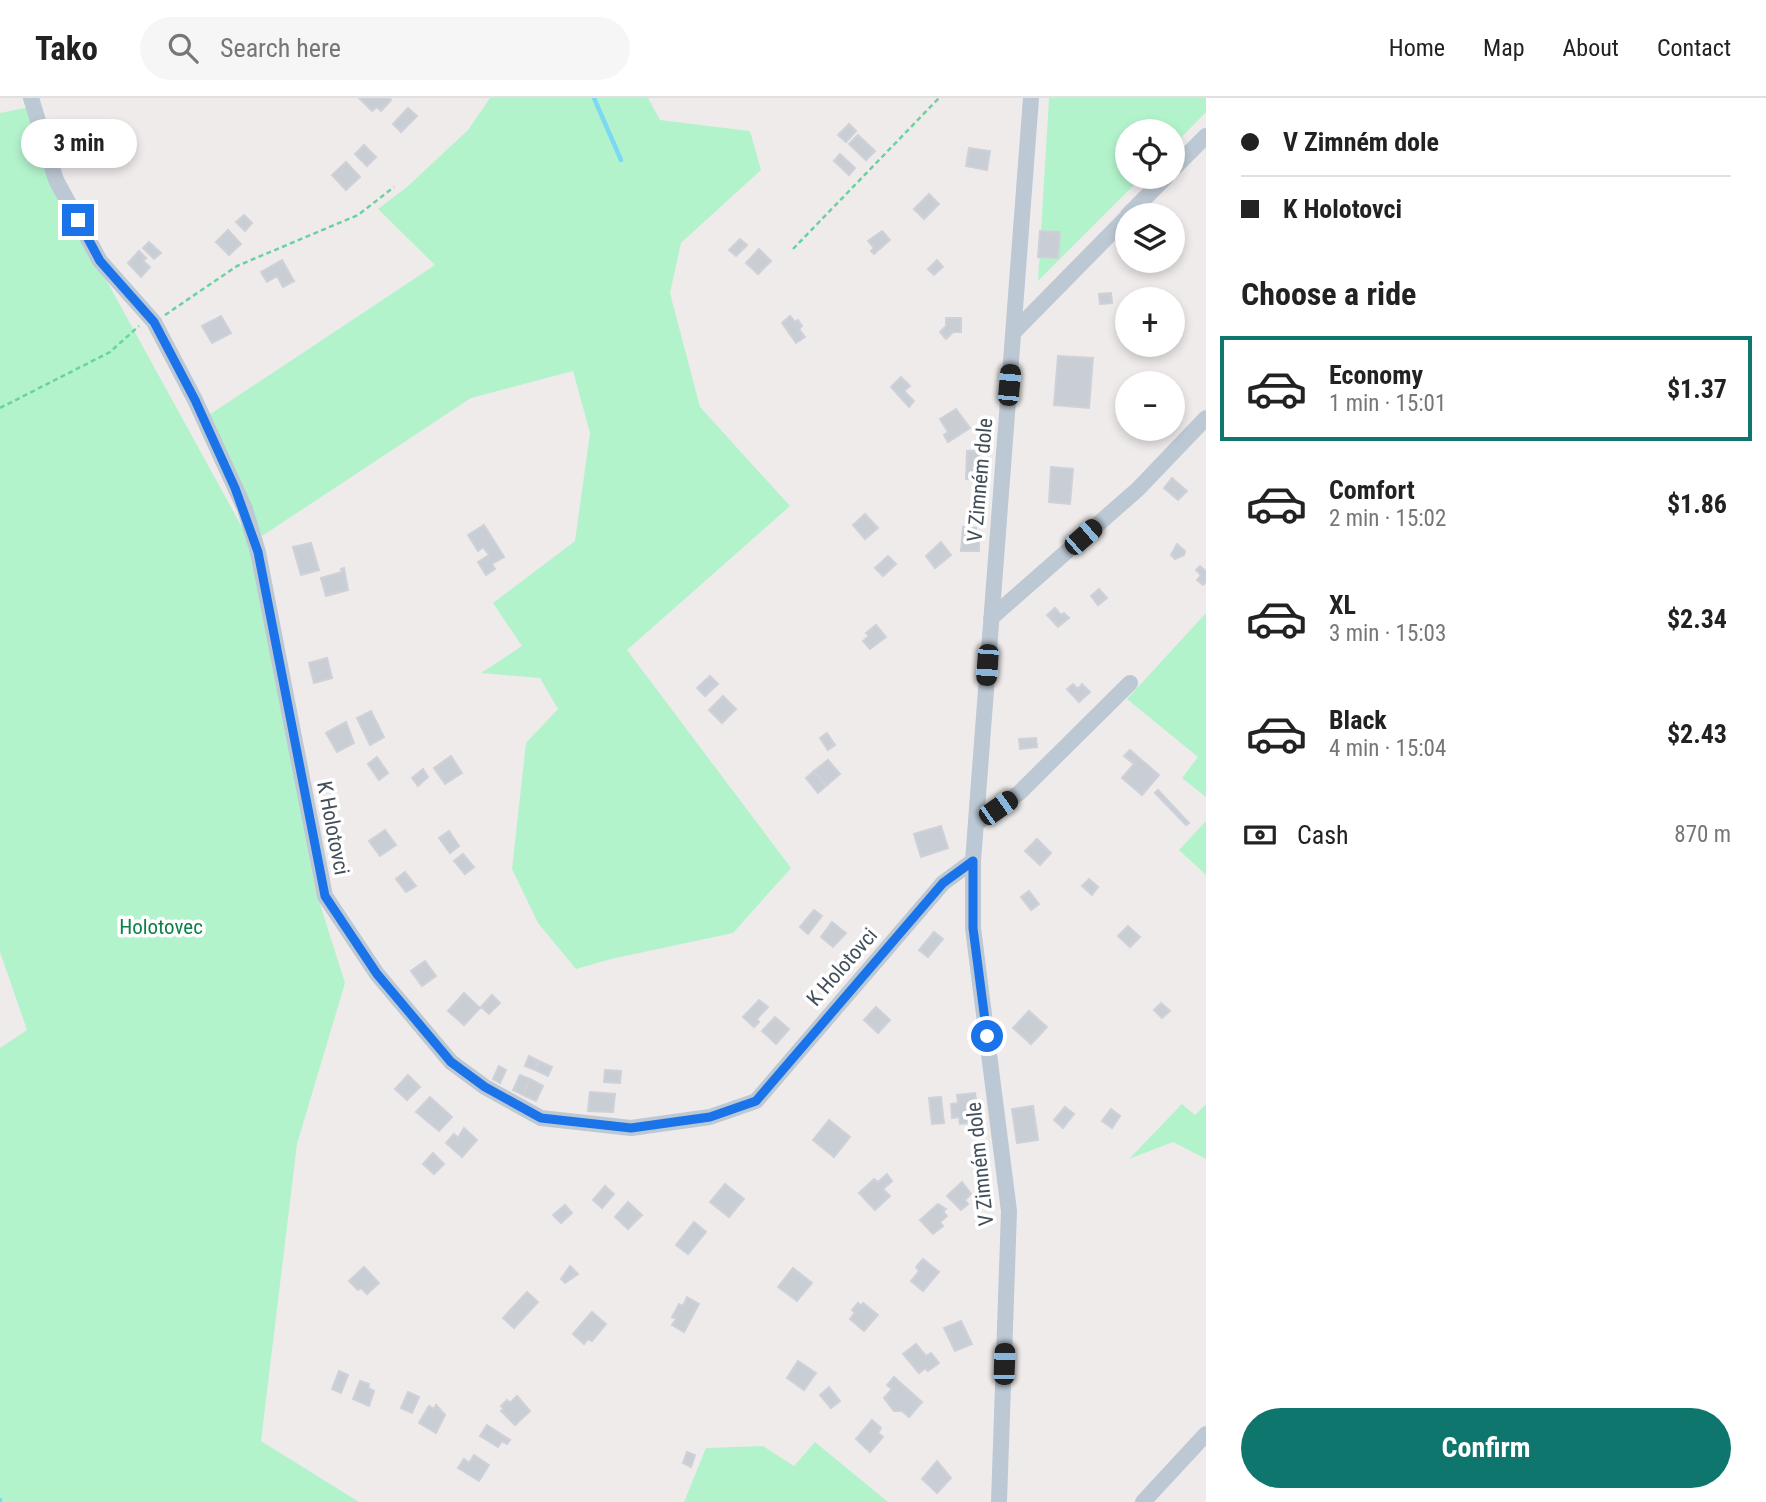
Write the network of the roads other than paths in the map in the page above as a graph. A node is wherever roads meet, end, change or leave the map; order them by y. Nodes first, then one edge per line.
1 (31, 98) edge
2 (1031, 98) edge
3 (1206, 136) edge
4 (1185, 157) edge
5 (1154, 189) edge
6 (1141, 203) edge
7 (1115, 229) edge
8 (1014, 332) junction
9 (1206, 418) edge
10 (991, 618) junction
11 (1130, 683) dead end
12 (977, 823) junction
13 (973, 861) junction
14 (1206, 1434) edge
15 (999, 1502) edge
16 (1143, 1502) edge

1 - 13 street, K Holotovci
2 - 8 street, V Zimném dole
3 - 4 street
5 - 6 street
7 - 8 street
8 - 10 street, V Zimném dole
9 - 10 street
10 - 12 street, V Zimném dole
11 - 12 street
12 - 13 street, V Zimném dole
13 - 15 street, V Zimném dole
14 - 16 street

